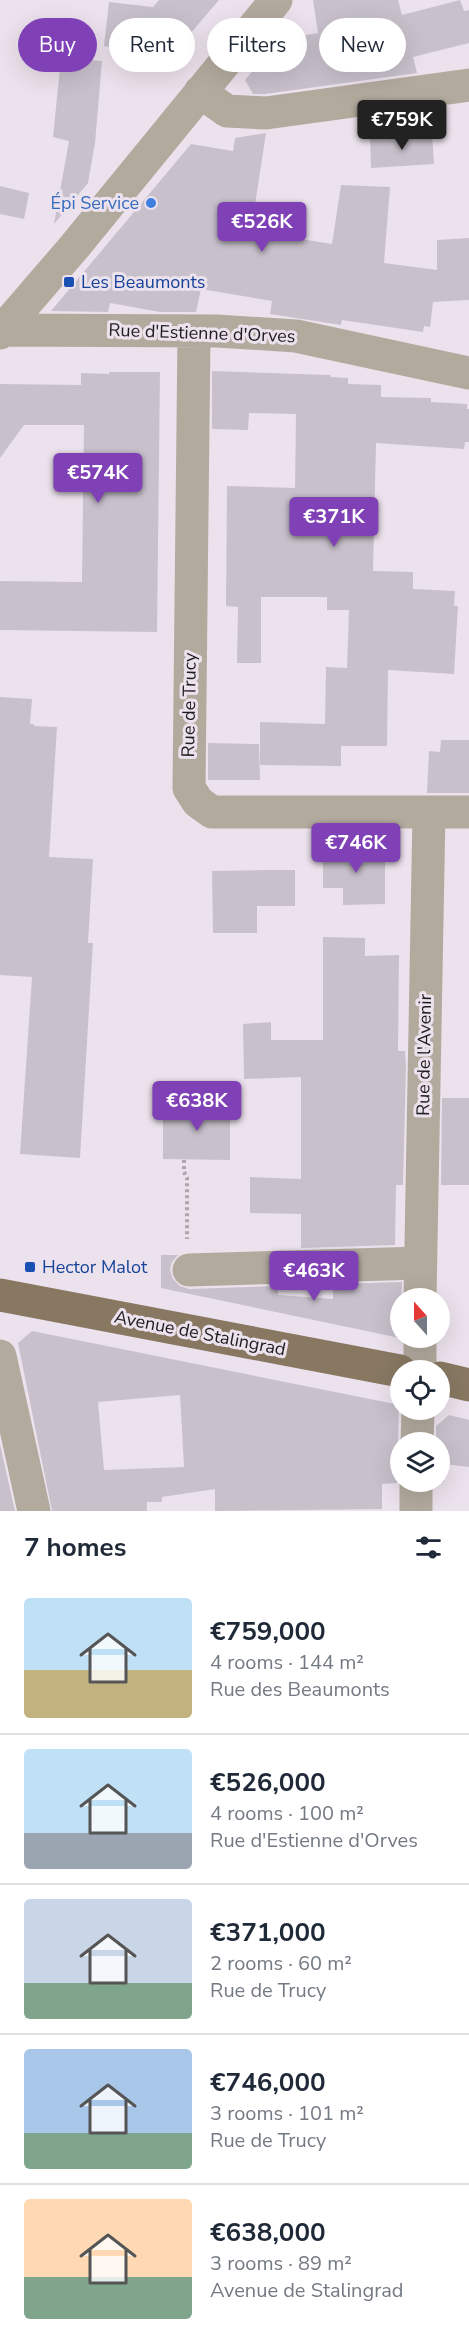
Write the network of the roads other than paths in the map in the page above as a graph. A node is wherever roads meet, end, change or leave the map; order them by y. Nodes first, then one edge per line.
1 (276, 0) edge
2 (469, 85) edge
3 (200, 92) junction
4 (1, 331) edge
5 (194, 332) junction
6 (469, 374) edge
7 (429, 812) junction
8 (469, 812) edge
9 (188, 1257) road end
10 (420, 1263) junction
11 (420, 1288) edge
12 (0, 1295) edge
13 (0, 1356) edge
14 (390, 1369) edge
15 (450, 1380) edge
16 (469, 1385) edge
17 (416, 1492) edge
18 (34, 1511) edge
19 (416, 1511) edge

1 - 3 street
2 - 3 street
3 - 4 street
4 - 5 street, Rue d'Estienne d'Orves
5 - 6 street, Rue d'Estienne d'Orves
5 - 7 street, Rue de Trucy
7 - 8 street, Rue de Trucy
7 - 10 street, Rue de l'Avenir
9 - 10 street
10 - 11 street, Rue de l'Avenir
12 - 14 main road, Avenue de Stalingrad
13 - 18 street
15 - 16 main road
17 - 19 street

